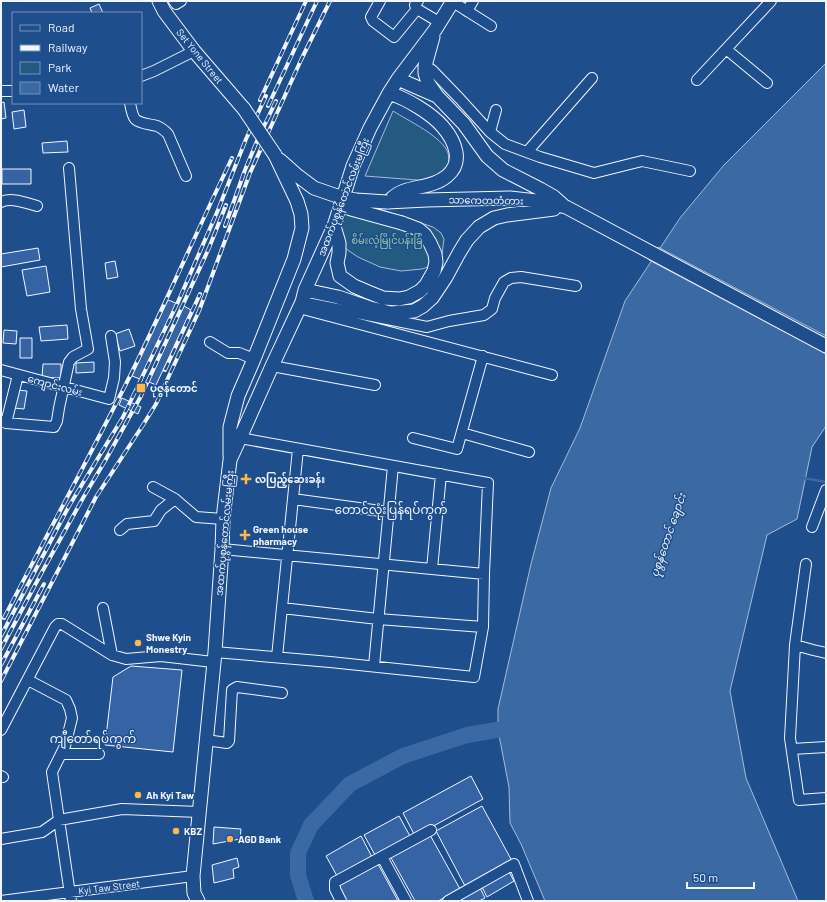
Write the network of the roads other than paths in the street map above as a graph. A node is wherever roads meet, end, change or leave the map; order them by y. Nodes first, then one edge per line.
1 (159, 1) edge
2 (174, 1) edge
3 (181, 1) edge
4 (380, 1) edge
5 (473, 1) edge
6 (771, 1) edge
7 (453, 2) edge
8 (417, 5) edge
9 (467, 11) junction
10 (437, 26) junction
11 (491, 26) dead end
12 (726, 49) junction
13 (194, 51) junction
14 (425, 66) junction
15 (142, 76) edge
16 (592, 78) dead end
17 (398, 79) junction
18 (696, 80) dead end
19 (767, 83) dead end
20 (1, 90) edge
21 (12, 91) edge
22 (389, 93) junction
23 (437, 96) junction
24 (130, 104) edge
25 (244, 109) joint
26 (496, 110) dead end
27 (490, 132) junction
28 (527, 152) junction
29 (275, 155) junction
30 (69, 168) dead end
31 (690, 171) dead end
32 (186, 176) dead end
33 (340, 197) junction
34 (1, 202) edge
35 (387, 202) junction
36 (37, 206) dead end
37 (566, 207) junction
38 (334, 226) junction
39 (576, 286) dead end
40 (302, 300) junction
41 (111, 336) dead end
42 (210, 342) dead end
43 (826, 346) edge
44 (483, 356) junction
45 (254, 359) junction
46 (272, 366) junction
47 (1, 370) edge
48 (18, 375) junction
49 (552, 375) dead end
50 (375, 385) dead end
51 (64, 387) junction
52 (3, 422) edge
53 (462, 433) junction
54 (240, 438) junction
55 (413, 438) dead end
56 (298, 449) junction
57 (529, 452) dead end
58 (230, 460) junction
59 (393, 466) junction
60 (441, 474) junction
61 (153, 487) dead end
62 (826, 490) edge
63 (175, 499) junction
64 (293, 500) junction
65 (388, 512) junction
66 (223, 519) junction
67 (812, 527) dead end
68 (120, 530) dead end
69 (222, 549) junction
70 (287, 555) junction
71 (806, 564) dead end
72 (384, 565) junction
73 (432, 569) junction
74 (484, 574) junction
75 (103, 608) dead end
76 (282, 608) junction
77 (378, 618) junction
78 (483, 627) junction
79 (795, 645) junction
80 (826, 653) edge
81 (112, 655) junction
82 (214, 657) junction
83 (277, 657) junction
84 (374, 666) junction
85 (28, 680) junction
86 (282, 693) dead end
87 (1, 730) edge
88 (206, 740) junction
89 (826, 747) edge
90 (792, 749) junction
91 (61, 754) junction
92 (99, 754) dead end
93 (826, 798) edge
94 (199, 812) junction
95 (58, 820) junction
96 (431, 830) dead end
97 (1, 839) edge
98 (382, 857) junction
99 (193, 876) junction
100 (71, 896) edge
101 (195, 898) edge
102 (1, 901) edge
103 (341, 901) edge
104 (406, 901) edge
105 (448, 901) edge
106 (528, 901) edge

1 - 13 main road, Set Yone Street
2 - 3 street
4 - 8 street
5 - 9 street
6 - 12 street
7 - 9 street
7 - 10 main road, အထက်ပုစွန်တောင်လမ်းမကြီး
8 - 10 street
9 - 11 street
10 - 14 main road
10 - 17 main road, အထက်ပုစွန်တောင်လမ်းမကြီး
12 - 18 street
12 - 19 street
13 - 15 street
13 - 25 main road, Set Yone Street
14 - 23 main road
14 - 27 street
16 - 28 street
17 - 22 main road, အထက်ပုစွန်တောင်လမ်းမကြီး
17 - 23 main road
20 - 21 street
22 - 35 main road
22 - 38 main road, အထက်ပုစွန်တောင်လမ်းမကြီး
23 - 37 main road
24 - 32 street
25 - 29 main road, သာကေတတံတား, bridge
26 - 27 street
27 - 28 street
28 - 31 street
29 - 33 main road, သာကေတတံတား
29 - 45 main road
30 - 51 street
33 - 35 main road, သာကေတတံတား, bridge
33 - 38 main road, bridge
34 - 36 street
35 - 37 main road, သာကေတတံတား
37 - 40 main road
37 - 43 main road, သာကေတတံတား
38 - 40 main road, အထက်ပုစွန်တောင်လမ်းမကြီး
39 - 40 street
40 - 44 street
40 - 46 main road, အထက်ပုစွန်တောင်လမ်းမကြီး
41 - 51 street, ကျောင်းလမ်း
42 - 45 street
44 - 49 street
44 - 53 street
45 - 58 main road
46 - 50 street
46 - 54 main road, အထက်ပုစွန်တောင်လမ်းမကြီး
47 - 48 street, ကျောင်းလမ်း
48 - 51 street, ကျောင်းလမ်း
48 - 52 street
51 - 52 street
53 - 55 street
53 - 57 street
54 - 56 street
54 - 58 main road, အထက်ပုစွန်တောင်လမ်းမကြီး
56 - 59 street
56 - 64 street
58 - 66 main road, အထက်ပုစွန်တောင်လမ်းမကြီး
59 - 60 street
59 - 65 street
60 - 73 street
60 - 74 street
61 - 63 street
62 - 67 street
63 - 66 street
63 - 68 street
64 - 65 street
64 - 70 street
65 - 72 street
66 - 69 main road, အထက်ပုစွန်တောင်လမ်းမကြီး
69 - 70 street
69 - 82 main road, အထက်ပုစွန်တောင်လမ်းမကြီး
70 - 72 street
70 - 76 street
71 - 79 street
72 - 73 street
72 - 77 street
73 - 74 street
74 - 78 street
75 - 81 street
76 - 77 street
76 - 83 street
77 - 78 street
77 - 84 street
78 - 84 street
79 - 80 street
79 - 90 street
81 - 82 street
81 - 85 street
82 - 83 street
82 - 88 main road, အထက်ပုစွန်တောင်လမ်းမကြီး
83 - 84 street
85 - 87 street
85 - 91 street
86 - 88 street
88 - 94 main road, အထက်ပုစွန်တောင်လမ်းမကြီး
89 - 90 street
90 - 93 street
91 - 92 street
91 - 95 street
94 - 95 street
94 - 99 main road, အထက်ပုစွန်တောင်လမ်းမကြီး
95 - 97 street
95 - 100 street
96 - 98 street
98 - 103 street
98 - 104 street
99 - 100 street, Kyi Taw Street
99 - 101 main road, အထက်ပုစွန်တောင်လမ်းမကြီး
100 - 102 street, Kyi Taw Street
105 - 106 street

